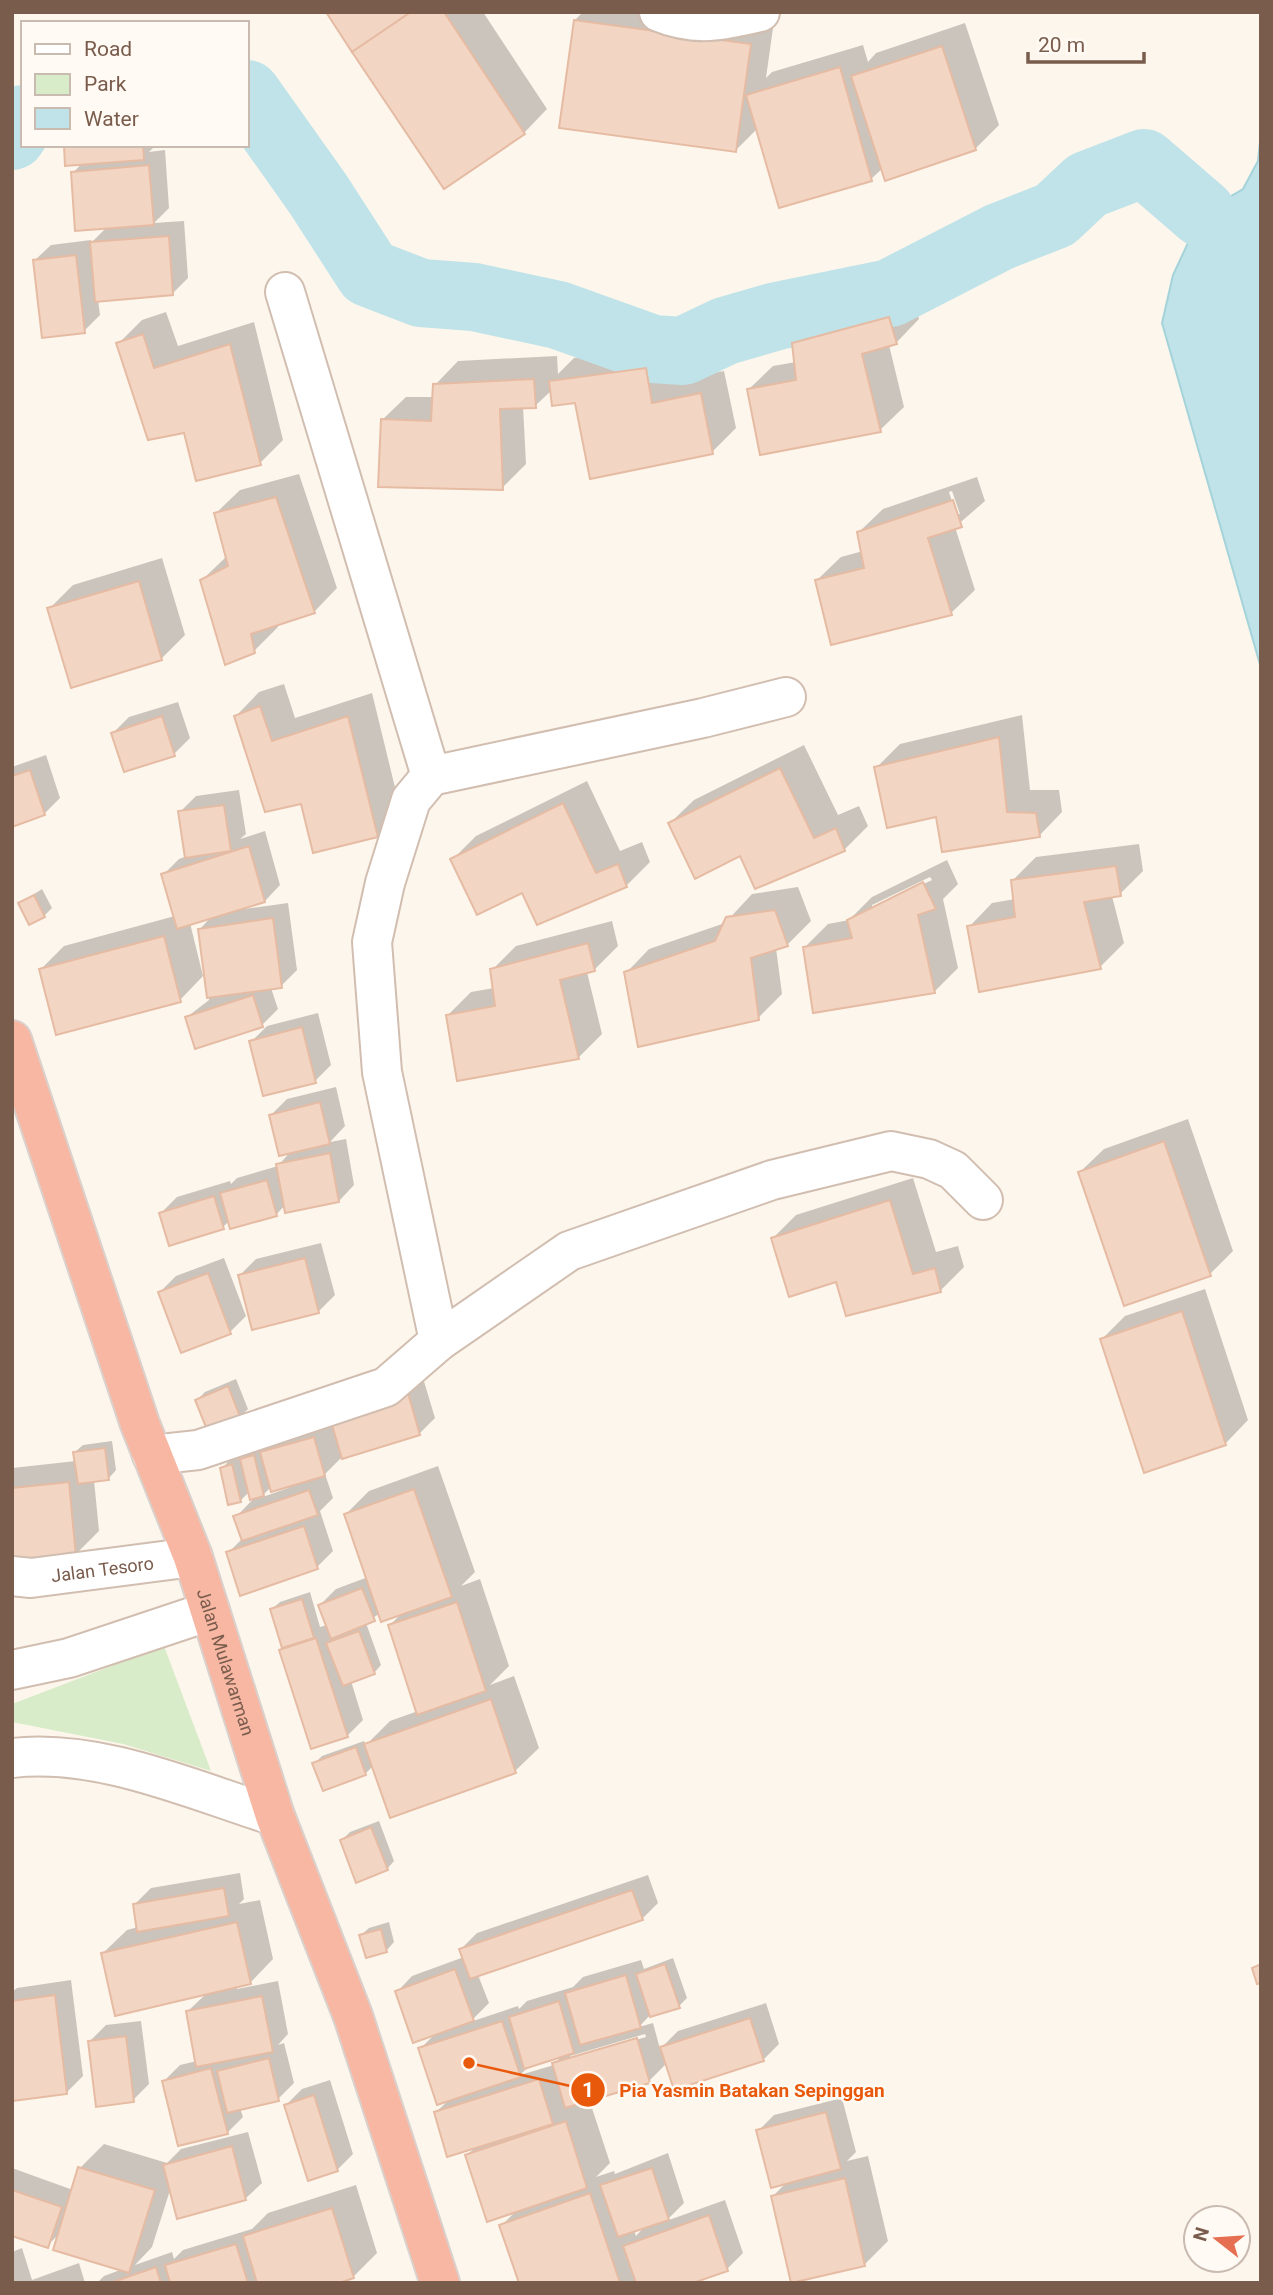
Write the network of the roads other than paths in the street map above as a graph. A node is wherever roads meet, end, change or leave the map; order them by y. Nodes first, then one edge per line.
1 (659, 12) edge
2 (760, 12) edge
3 (285, 292) dead end
4 (786, 697) dead end
5 (430, 776) junction
6 (12, 1040) edge
7 (983, 1200) dead end
8 (439, 1341) junction
9 (152, 1455) junction
10 (192, 1557) junction
11 (12, 1576) edge
12 (210, 1611) junction
13 (12, 1670) edge
14 (12, 1758) edge
15 (275, 1816) junction
16 (440, 2283) edge

1 - 2 street
3 - 5 street
4 - 5 street
5 - 8 street
6 - 9 highway, Jalan Mulawarman
7 - 8 street
8 - 9 street
9 - 10 highway, Jalan Mulawarman
10 - 11 street, Jalan Tesoro
10 - 12 highway, Jalan Mulawarman
12 - 13 street
12 - 15 highway, Jalan Mulawarman
14 - 15 street
15 - 16 highway, Jalan Mulawarman

